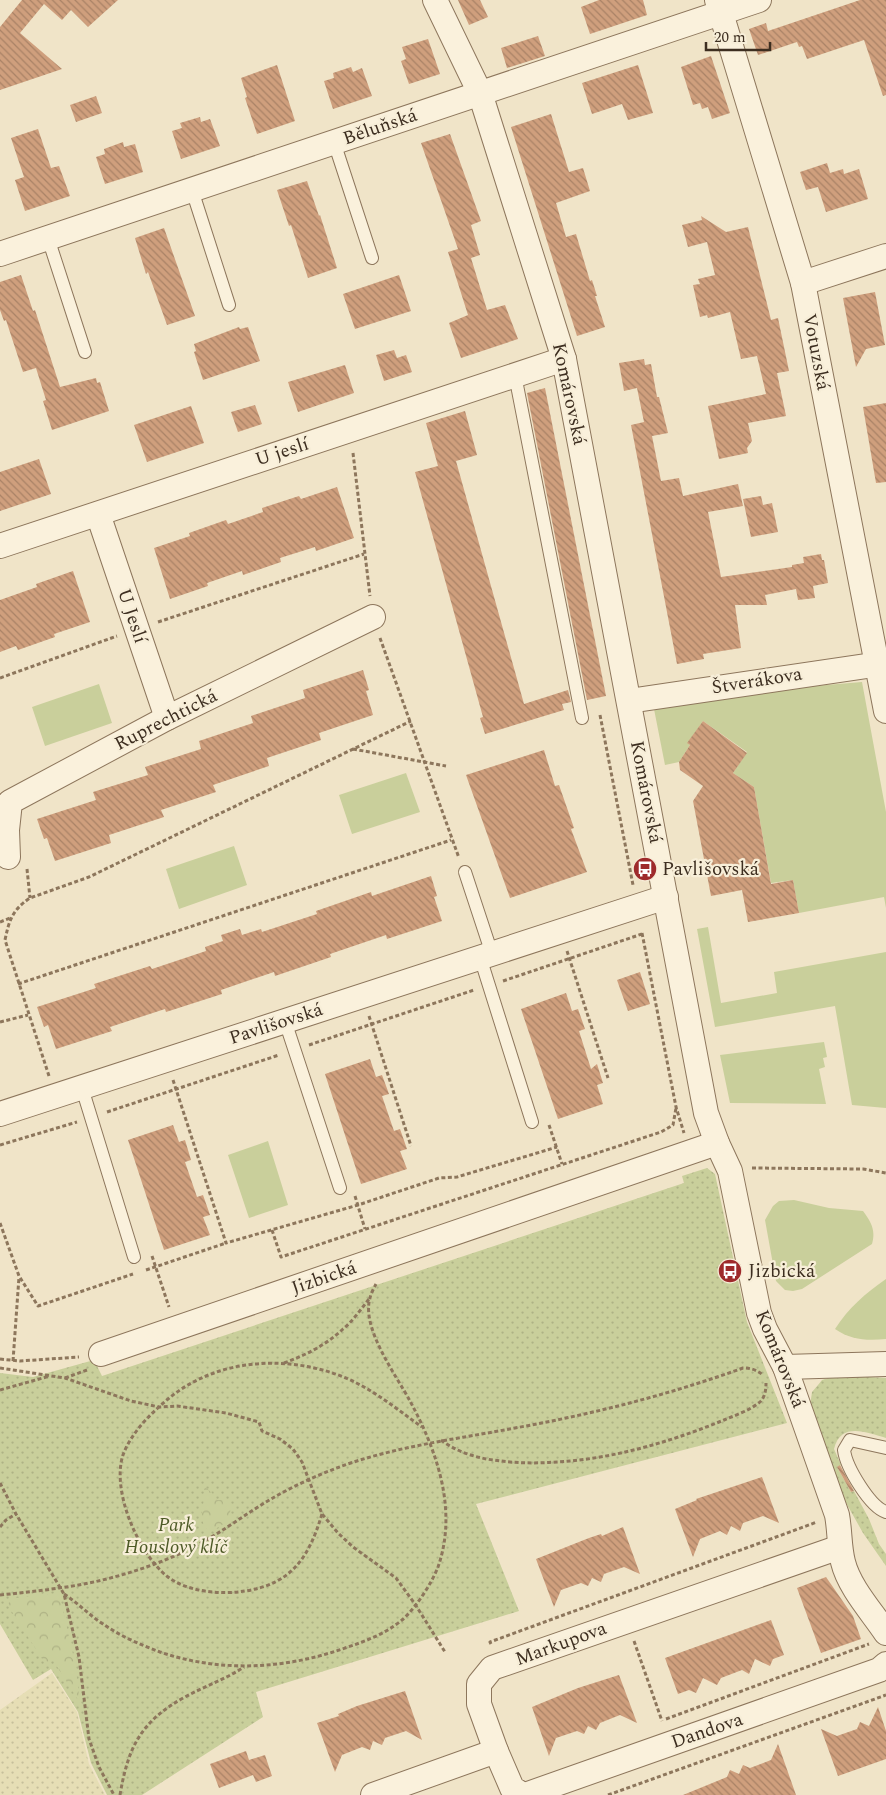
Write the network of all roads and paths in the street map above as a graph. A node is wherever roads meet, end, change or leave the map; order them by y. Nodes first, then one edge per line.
1 (435, 0) edge
2 (760, 0) edge
3 (720, 6) edge
4 (480, 93) junction
5 (334, 142) junction
6 (192, 190) junction
7 (48, 238) junction
8 (0, 254) edge
9 (886, 256) edge
10 (372, 258) dead end
11 (803, 283) junction
12 (229, 305) dead end
13 (85, 352) dead end
14 (564, 359) junction
15 (515, 375) junction
16 (351, 430) junction
17 (98, 514) junction
18 (0, 546) edge
19 (364, 554) junction
20 (373, 617) junction
21 (136, 629) junction
22 (882, 663) edge
23 (0, 678) edge
24 (629, 701) junction
25 (886, 711) edge
26 (600, 712) dead end
27 (167, 718) junction
28 (582, 718) dead end
29 (410, 721) junction
30 (353, 749) junction
31 (426, 763) junction
32 (446, 766) dead end
33 (452, 840) junction
34 (8, 857) dead end
35 (465, 872) joint
36 (666, 897) junction
37 (637, 906) junction
38 (10, 918) junction
39 (0, 922) edge
40 (560, 932) junction
41 (486, 956) junction
42 (18, 984) junction
43 (362, 996) junction
44 (28, 1015) junction
45 (285, 1021) junction
46 (0, 1022) edge
47 (166, 1060) junction
48 (608, 1078) dead end
49 (82, 1088) junction
50 (56, 1096) junction
51 (676, 1107) junction
52 (0, 1114) edge
53 (91, 1118) junction
54 (532, 1122) dead end
55 (717, 1143) junction
56 (0, 1145) edge
57 (411, 1146) dead end
58 (557, 1147) dead end
59 (689, 1152) junction
60 (730, 1171) junction
61 (886, 1172) edge
62 (340, 1188) dead end
63 (0, 1223) edge
64 (272, 1230) junction
65 (226, 1243) junction
66 (134, 1256) dead end
67 (374, 1260) junction
68 (18, 1276) junction
69 (369, 1299) junction
70 (0, 1359) edge
71 (65, 1360) dead end
72 (13, 1361) junction
73 (96, 1361) joint
74 (284, 1363) junction
75 (886, 1364) edge
76 (785, 1367) junction
77 (0, 1368) edge
78 (51, 1376) junction
79 (64, 1378) junction
80 (0, 1390) edge
81 (159, 1407) junction
82 (424, 1429) junction
83 (441, 1440) junction
84 (429, 1442) junction
85 (886, 1448) edge
86 (309, 1480) junction
87 (0, 1483) edge
88 (886, 1512) edge
89 (16, 1514) junction
90 (322, 1514) junction
91 (836, 1515) junction
92 (0, 1527) edge
93 (840, 1547) junction
94 (155, 1564) junction
95 (60, 1588) junction
96 (64, 1594) junction
97 (0, 1595) edge
98 (616, 1596) junction
99 (415, 1604) junction
100 (626, 1621) junction
101 (881, 1637) edge
102 (446, 1652) dead end
103 (886, 1664) edge
104 (498, 1666) junction
105 (245, 1667) junction
106 (886, 1695) edge
107 (662, 1721) junction
108 (657, 1722) dead end
109 (496, 1751) junction
110 (114, 1795) edge
111 (120, 1795) edge
112 (373, 1795) edge
113 (524, 1795) edge
114 (608, 1795) edge

1 - 4 street, Komárovská
2 - 3 street, Běluňská
3 - 4 street, Běluňská
3 - 11 street, Votuzská
4 - 5 street, Běluňská
4 - 14 street, Komárovská
5 - 6 street, Běluňská
5 - 10 lane
6 - 7 street, Běluňská
6 - 12 lane
7 - 8 street, Běluňská
7 - 13 lane
9 - 11 street
11 - 22 street, Votuzská
14 - 15 street, U jeslí
14 - 24 street, Komárovská
15 - 16 street, U jeslí
15 - 28 lane
16 - 17 street, U jeslí
16 - 19 path
17 - 18 street, U jeslí
17 - 21 street, U Jeslí
19 - 20 path
19 - 21 path
20 - 27 street, Ruprechtická
20 - 29 path
21 - 23 path
21 - 27 street, U Jeslí
22 - 24 street, Štverákova
22 - 25 street, Votuzská
24 - 36 street, Komárovská
26 - 37 path
27 - 34 street, Ruprechtická
29 - 30 path
29 - 31 path
30 - 31 path
30 - 38 path
31 - 32 path
31 - 33 path
33 - 35 path
33 - 42 path
35 - 41 lane
36 - 37 street, Pavlišovská
36 - 55 street, Komárovská
37 - 40 street, Pavlišovská
37 - 51 path
38 - 39 path
38 - 42 path
40 - 41 street, Pavlišovská
40 - 48 path
41 - 43 street, Pavlišovská
41 - 54 lane
42 - 44 path
43 - 45 street, Pavlišovská
43 - 57 path
44 - 46 path
44 - 50 path
45 - 47 street, Pavlišovská
45 - 62 lane
47 - 49 street, Pavlišovská
47 - 65 path
49 - 50 street, Pavlišovská
49 - 53 lane
50 - 52 street, Pavlišovská
51 - 59 path
51 - 64 path
53 - 56 path
53 - 66 lane
55 - 59 street, Jizbická
55 - 60 street, Komárovská
58 - 64 path
59 - 67 street, Jizbická
60 - 61 path
60 - 76 street, Komárovská
63 - 68 path
64 - 65 path
65 - 68 path
67 - 69 path
67 - 73 street, Jizbická
68 - 72 path
69 - 74 path
69 - 82 path
70 - 72 path
71 - 72 path
73 - 79 path
74 - 81 path
74 - 82 path
75 - 76 street
76 - 91 street, Komárovská
77 - 78 path
78 - 79 path
78 - 80 path
79 - 81 path
81 - 86 path
81 - 94 path
82 - 84 path
83 - 83 path
83 - 84 path
84 - 86 path
84 - 99 path
85 - 88 lane
86 - 90 path
86 - 94 path
87 - 89 path
89 - 92 path
89 - 95 path
90 - 94 path
90 - 99 path
91 - 93 street, Komárovská
91 - 98 path
93 - 100 street, Markupova
93 - 101 street, Komárovská
94 - 95 path
95 - 96 path
95 - 97 path
96 - 105 path
96 - 110 path
98 - 100 path
98 - 104 path
99 - 102 path
99 - 105 path
100 - 104 street, Markupova
100 - 107 path
101 - 107 path
103 - 113 street, Dandova
104 - 109 street, Markupova
105 - 111 path
106 - 114 path
107 - 108 path
109 - 112 street
109 - 113 street, Dandova

